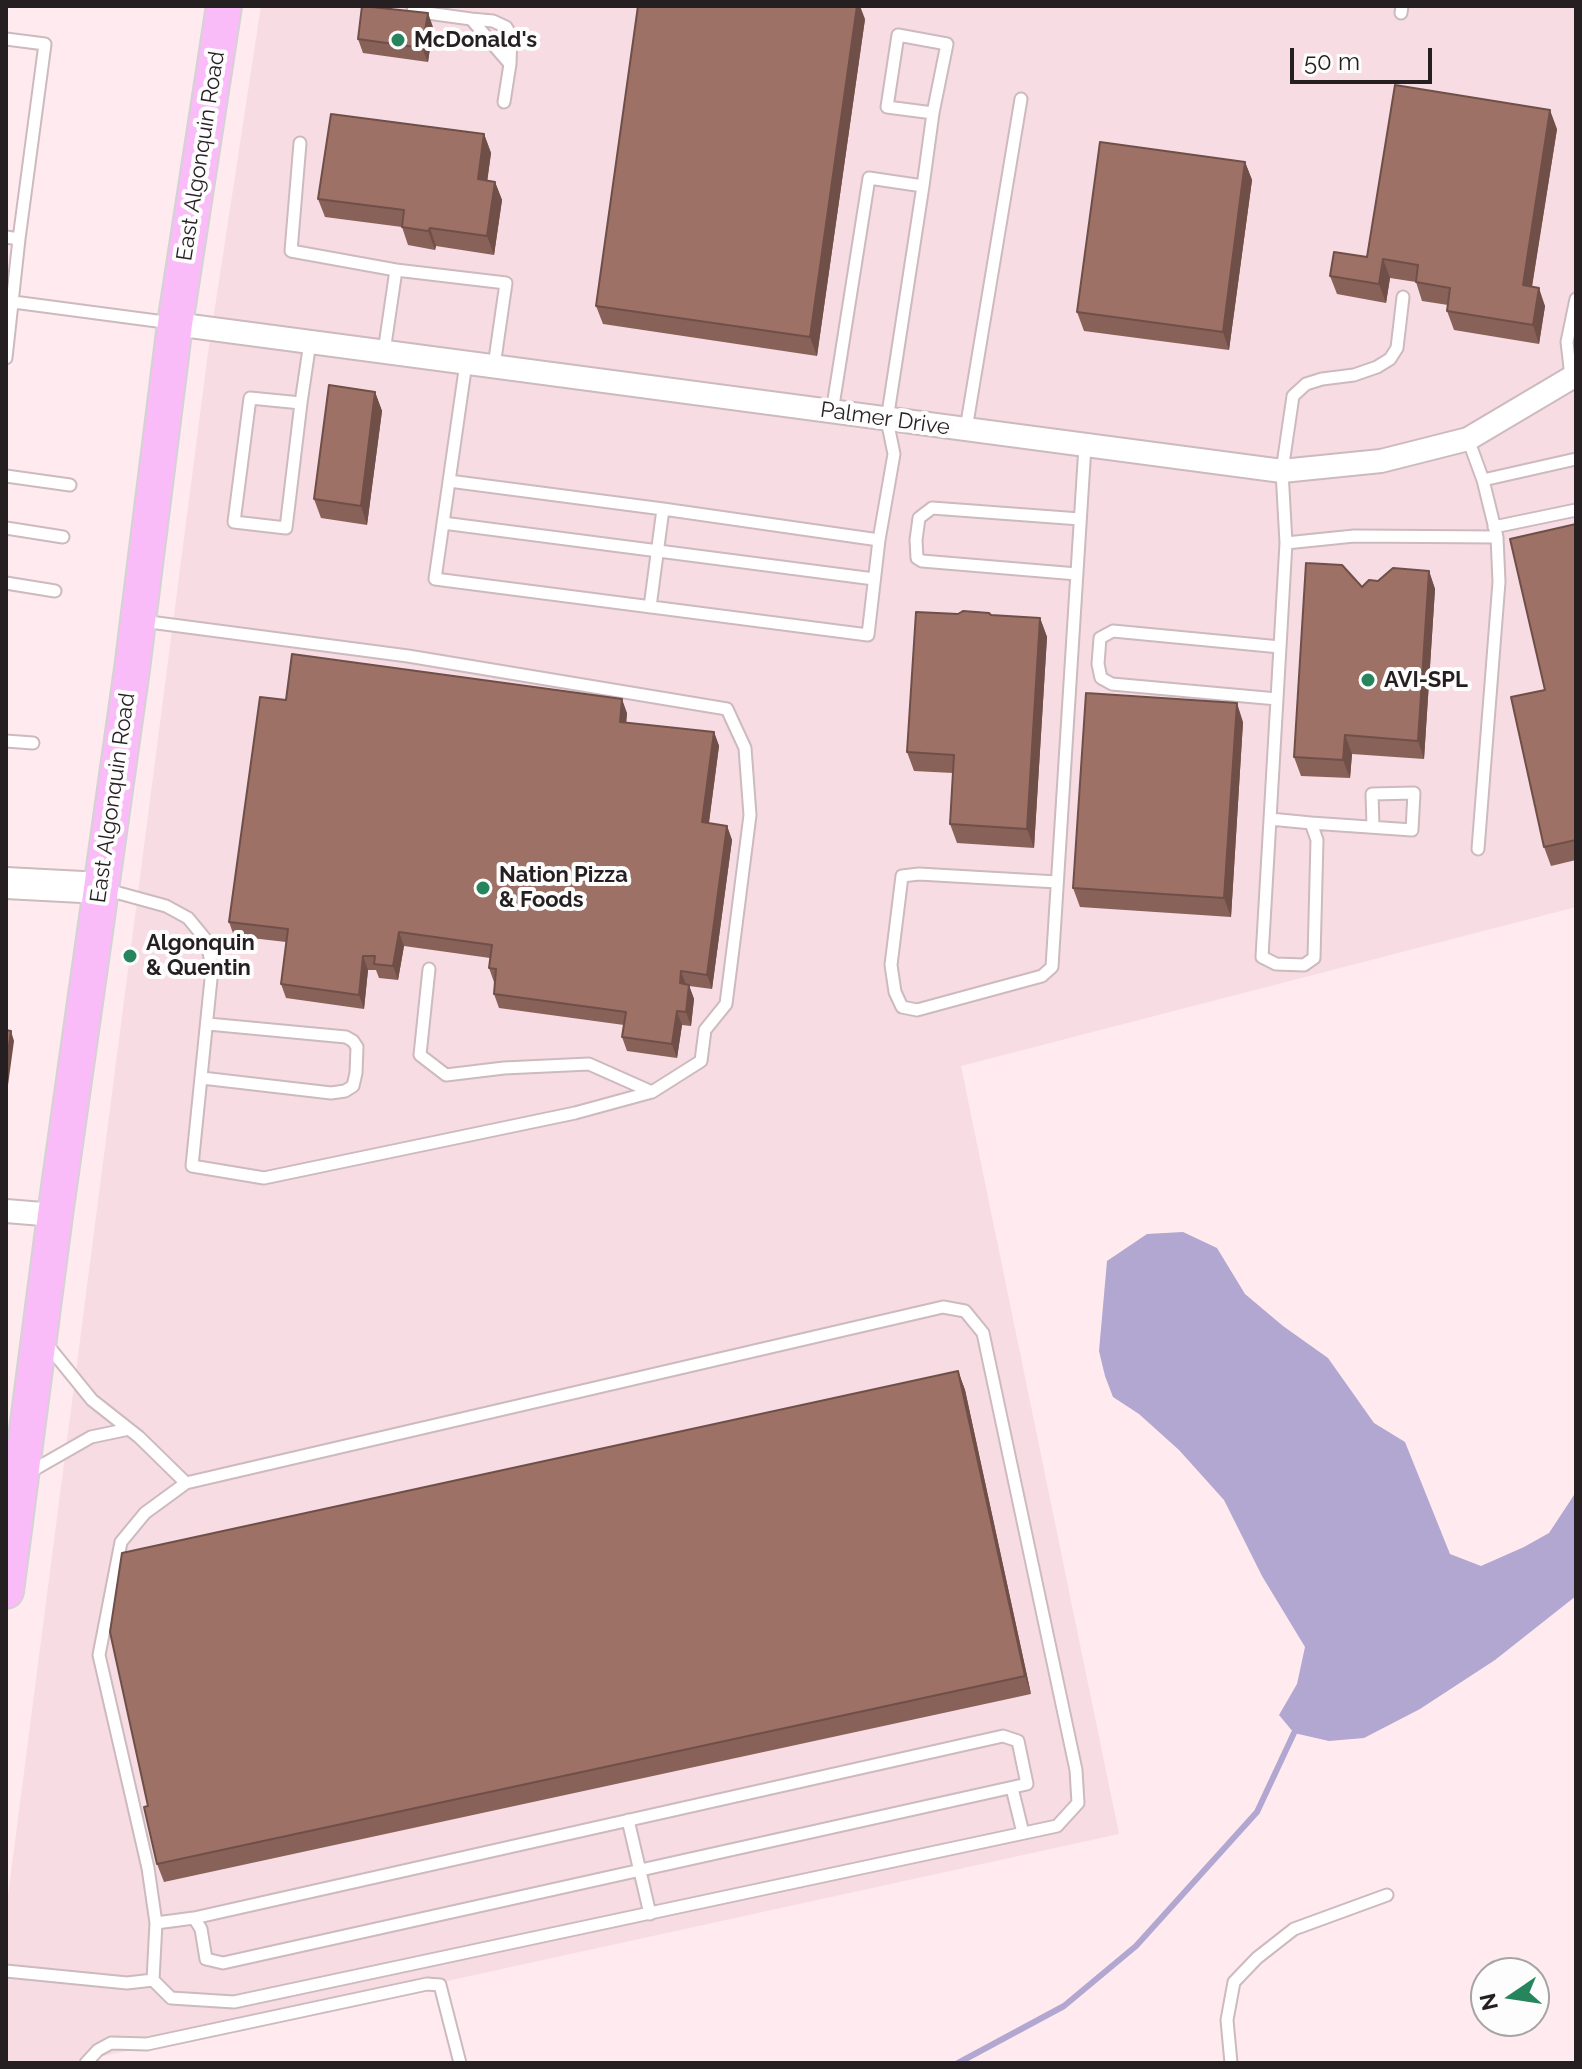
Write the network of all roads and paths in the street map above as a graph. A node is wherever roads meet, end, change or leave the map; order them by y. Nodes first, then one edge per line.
1 (224, 6) edge
2 (413, 11) edge
3 (471, 19) junction
4 (6, 39) edge
5 (510, 64) junction
6 (1021, 99) dead end
7 (504, 102) dead end
8 (933, 113) junction
9 (300, 143) dead end
10 (923, 186) junction
11 (12, 238) edge
12 (396, 270) junction
13 (1403, 297) dead end
14 (1576, 299) edge
15 (9, 302) edge
16 (175, 324) junction
17 (310, 342) junction
18 (384, 352) junction
19 (6, 358) edge
20 (466, 363) junction
21 (494, 366) junction
22 (1574, 376) edge
23 (301, 403) junction
24 (832, 412) junction
25 (887, 420) junction
26 (966, 430) junction
27 (1468, 439) junction
28 (1085, 446) junction
29 (1576, 459) edge
30 (1282, 471) junction
31 (6, 476) edge
32 (1483, 480) junction
33 (449, 481) junction
34 (70, 485) dead end
35 (663, 509) junction
36 (1576, 510) edge
37 (1080, 519) junction
38 (443, 523) junction
39 (6, 528) edge
40 (1495, 532) junction
41 (63, 537) dead end
42 (879, 540) junction
43 (1286, 543) junction
44 (657, 552) junction
45 (1077, 574) junction
46 (874, 579) junction
47 (6, 583) edge
48 (55, 591) dead end
49 (650, 607) junction
50 (138, 621) junction
51 (1280, 647) junction
52 (1277, 699) junction
53 (6, 741) edge
54 (33, 743) dead end
55 (1270, 819) junction
56 (1311, 823) junction
57 (1373, 826) junction
58 (1478, 849) dead end
59 (1057, 882) junction
60 (6, 883) edge
61 (101, 888) junction
62 (429, 969) dead end
63 (208, 1024) junction
64 (202, 1078) junction
65 (652, 1092) junction
66 (6, 1211) edge
67 (55, 1215) junction
68 (39, 1335) junction
69 (129, 1429) junction
70 (21, 1476) junction
71 (186, 1483) junction
72 (6, 1591) edge
73 (1012, 1788) junction
74 (628, 1820) junction
75 (1023, 1833) junction
76 (640, 1870) junction
77 (1387, 1895) dead end
78 (650, 1914) junction
79 (194, 1918) junction
80 (156, 1923) junction
81 (6, 1971) edge
82 (153, 1980) junction
83 (86, 2063) edge
84 (460, 2063) edge
85 (1231, 2063) edge

1 - 16 main road, East Algonquin Road
2 - 3 lane
3 - 5 lane
3 - 5 lane
4 - 11 lane
5 - 7 lane
6 - 26 lane
8 - 8 lane
8 - 10 lane
9 - 12 lane
10 - 24 lane
10 - 25 lane
11 - 15 lane
12 - 18 lane
12 - 21 lane
13 - 30 lane
14 - 22 lane
15 - 16 lane
15 - 19 lane
16 - 17 street, Palmer Drive
16 - 50 main road, East Algonquin Road
17 - 18 street, Palmer Drive
17 - 23 lane
18 - 20 street, Palmer Drive
20 - 21 street, Palmer Drive
20 - 33 lane
21 - 24 street, Palmer Drive
22 - 27 street, Palmer Drive
23 - 23 lane
24 - 25 street, Palmer Drive
25 - 26 street, Palmer Drive
25 - 42 lane
26 - 28 street, Palmer Drive
27 - 30 street, Palmer Drive
27 - 32 lane
28 - 30 street, Palmer Drive
28 - 37 lane
29 - 32 lane
30 - 43 lane
31 - 34 lane
32 - 40 lane
33 - 35 lane
33 - 38 lane
35 - 42 lane
35 - 44 lane
36 - 40 lane
37 - 45 lane
37 - 45 lane
38 - 44 lane
38 - 49 lane
39 - 41 lane
40 - 43 lane
40 - 58 lane
42 - 46 lane
43 - 51 lane
44 - 46 lane
44 - 49 lane
45 - 59 lane
46 - 49 lane
47 - 48 lane
50 - 61 main road, East Algonquin Road
50 - 65 lane
51 - 52 lane
51 - 52 lane
52 - 55 lane
53 - 54 lane
55 - 56 lane
55 - 56 lane
56 - 57 lane
57 - 57 lane
59 - 59 lane
60 - 61 main road
61 - 63 lane
61 - 67 main road, East Algonquin Road
62 - 65 lane
63 - 64 lane
63 - 64 lane
64 - 65 lane
66 - 67 street
67 - 68 main road, East Algonquin Road
68 - 69 lane
68 - 70 main road, East Algonquin Road
69 - 70 lane
69 - 71 lane
70 - 72 main road, East Algonquin Road
71 - 75 lane
71 - 80 lane
73 - 74 lane
73 - 75 lane
73 - 76 lane
74 - 76 lane
74 - 79 lane
75 - 78 lane
76 - 78 lane
76 - 79 lane
77 - 85 lane
78 - 82 lane
79 - 80 lane
80 - 82 lane
81 - 82 lane
83 - 84 lane

